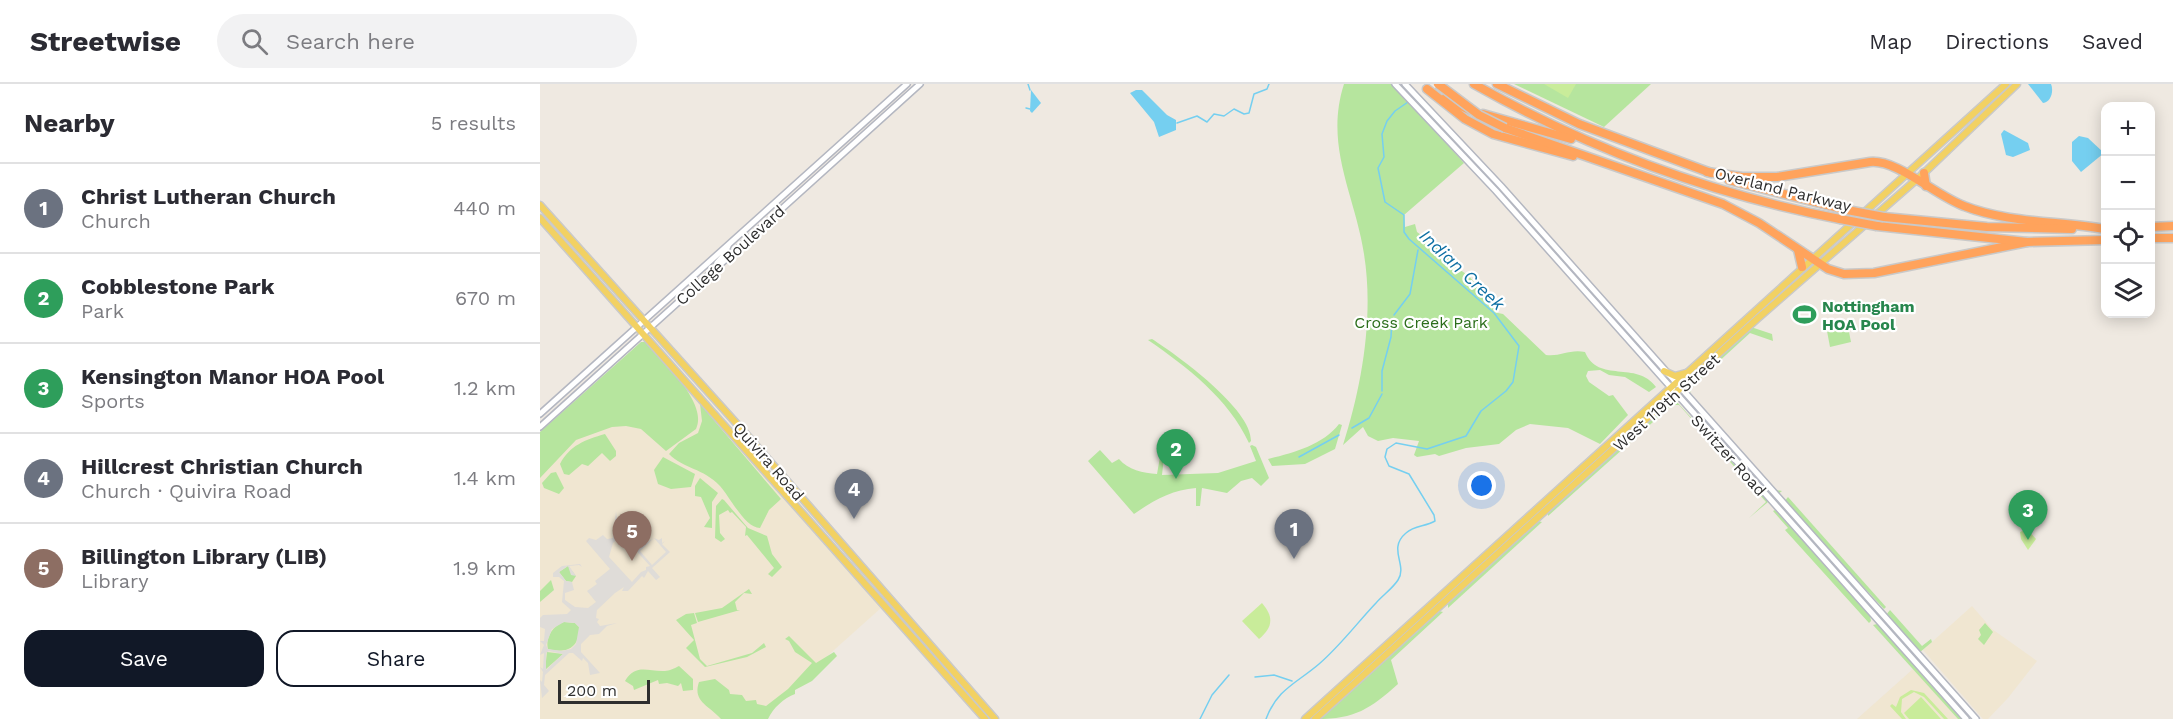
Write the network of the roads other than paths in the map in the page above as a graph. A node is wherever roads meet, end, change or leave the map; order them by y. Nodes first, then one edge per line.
1 (907, 84) edge
2 (920, 84) edge
3 (1395, 84) edge
4 (1405, 84) edge
5 (1438, 84) edge
6 (1474, 84) edge
7 (1497, 84) edge
8 (2006, 84) edge
9 (2016, 84) edge
10 (1424, 87) edge
11 (1436, 96) junction
12 (1583, 140) junction
13 (1621, 167) junction
14 (1707, 172) junction
15 (1924, 173) junction
16 (1905, 174) junction
17 (1915, 180) junction
18 (1926, 186) junction
19 (540, 205) edge
20 (540, 218) edge
21 (753, 222) junction
22 (2173, 226) edge
23 (2155, 227) edge
24 (2101, 228) edge
25 (2101, 229) edge
26 (2155, 238) edge
27 (2173, 238) edge
28 (2101, 240) edge
29 (2027, 242) junction
30 (728, 245) junction
31 (1797, 249) junction
32 (730, 255) junction
33 (1811, 258) junction
34 (1821, 264) junction
35 (1802, 267) junction
36 (705, 278) junction
37 (645, 321) junction
38 (638, 326) junction
39 (650, 327) junction
40 (644, 333) junction
41 (1664, 371) junction
42 (1689, 371) junction
43 (1675, 389) junction
44 (540, 414) edge
45 (540, 427) edge
46 (985, 719) edge
47 (995, 719) edge
48 (1305, 719) edge
49 (1315, 719) edge
50 (1966, 719) edge
51 (1976, 719) edge

1 - 21 main road, College Boulevard
2 - 32 main road, College Boulevard
3 - 43 main road, Switzer Road
4 - 41 main road, Switzer Road
5 - 13 highway, bridge
6 - 12 highway, Overland Parkway
7 - 14 highway, Overland Parkway
8 - 16 main road, West 119th Street
9 - 15 main road, West 119th Street
10 - 11 highway
11 - 12 highway
11 - 13 highway
12 - 29 highway, Overland Parkway, bridge
13 - 31 highway
14 - 16 highway
14 - 25 highway, Overland Parkway, bridge
15 - 17 main road, West 119th Street
15 - 18 highway
16 - 17 highway
16 - 33 main road, West 119th Street
17 - 18 highway
17 - 34 main road, West 119th Street
18 - 24 highway
19 - 37 main road, Quivira Road
20 - 38 main road, Quivira Road
21 - 30 main road, College Boulevard
21 - 32 main road
22 - 23 highway
26 - 27 highway
28 - 29 highway, Overland Parkway
29 - 34 highway
30 - 36 main road
30 - 37 main road, College Boulevard
31 - 33 highway
31 - 35 highway
32 - 36 main road, College Boulevard
33 - 34 highway
33 - 35 main road, West 119th Street
34 - 43 main road, West 119th Street
35 - 42 main road, West 119th Street
36 - 39 main road, College Boulevard
37 - 38 main road, College Boulevard
37 - 39 main road, Quivira Road
38 - 40 main road, Quivira Road
38 - 44 main road, College Boulevard
39 - 40 main road, College Boulevard
39 - 47 main road, Quivira Road
40 - 45 main road, College Boulevard
40 - 46 main road, Quivira Road
41 - 42 main road
41 - 43 main road, Switzer Road
42 - 43 main road, West 119th Street
43 - 48 main road, West 119th Street
43 - 49 main road, West 119th Street
43 - 50 main road, Switzer Road
43 - 51 main road, Switzer Road

